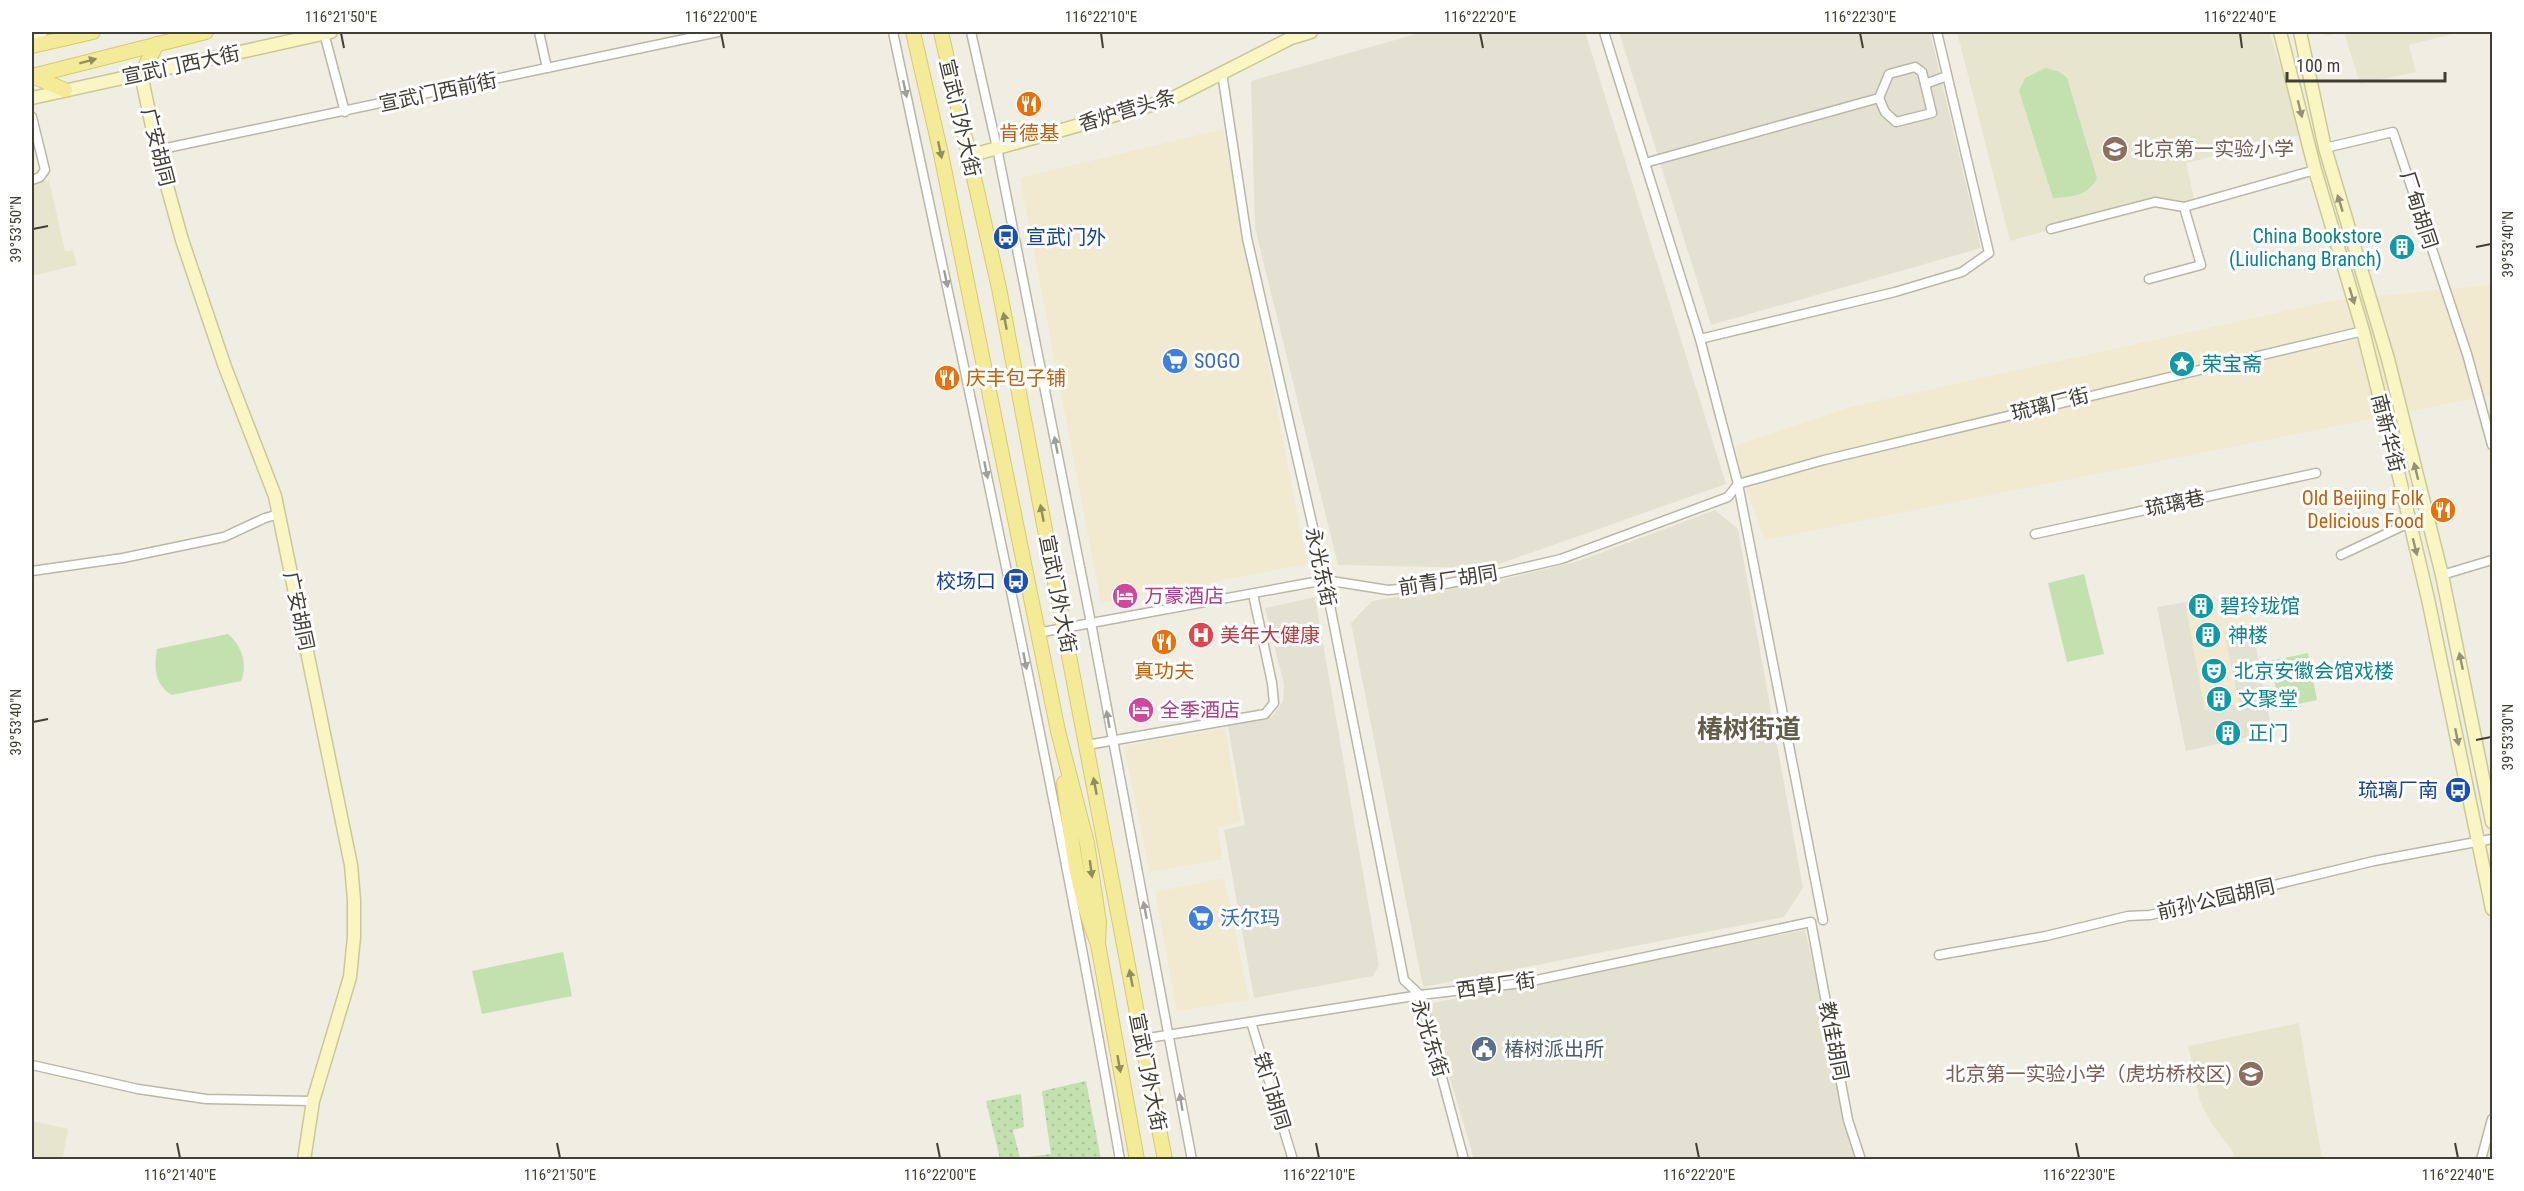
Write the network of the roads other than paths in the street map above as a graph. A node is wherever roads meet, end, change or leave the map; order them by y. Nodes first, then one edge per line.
1 (41, 32) edge
2 (93, 32) edge
3 (206, 32) edge
4 (327, 32) edge
5 (539, 32) edge
6 (718, 32) edge
7 (893, 32) edge
8 (913, 32) edge
9 (940, 32) edge
10 (971, 32) edge
11 (1311, 32) edge
12 (1604, 32) edge
13 (1936, 32) edge
14 (2280, 32) edge
15 (2300, 32) edge
16 (32, 34) edge
17 (157, 44) junction
18 (32, 46) edge
19 (547, 68) junction
20 (1222, 73) junction
21 (141, 74) junction
22 (32, 76) edge
23 (1947, 76) junction
24 (1925, 84) junction
25 (65, 90) junction
26 (32, 98) edge
27 (1879, 98) junction
28 (345, 112) junction
29 (32, 117) edge
30 (997, 148) junction
31 (2325, 148) junction
32 (157, 150) junction
33 (969, 156) junction
34 (1645, 163) junction
35 (2315, 170) junction
36 (32, 180) edge
37 (2184, 207) junction
38 (2051, 229) dead end
39 (2149, 279) dead end
40 (2363, 331) junction
41 (1700, 339) junction
42 (2493, 445) edge
43 (2316, 473) dead end
44 (1738, 484) junction
45 (279, 514) junction
46 (2409, 523) junction
47 (2035, 534) dead end
48 (2341, 555) dead end
49 (2493, 560) edge
50 (32, 571) edge
51 (2442, 574) junction
52 (1325, 580) junction
53 (1253, 594) junction
54 (1091, 623) junction
55 (1064, 628) junction
56 (1037, 633) junction
57 (1112, 741) junction
58 (1087, 745) junction
59 (2493, 822) edge
60 (2493, 839) edge
61 (2479, 843) junction
62 (2493, 909) edge
63 (1823, 920) dead end
64 (1811, 922) joint
65 (1939, 955) dead end
66 (1420, 995) junction
67 (1251, 1022) junction
68 (1169, 1035) junction
69 (1142, 1039) junction
70 (32, 1065) edge
71 (313, 1101) junction
72 (2493, 1119) edge
73 (304, 1160) edge
74 (1120, 1160) edge
75 (1137, 1160) edge
76 (1165, 1160) edge
77 (1192, 1160) edge
78 (1293, 1160) edge
79 (1464, 1160) edge
80 (1861, 1160) edge
81 (2481, 1160) edge

1 - 16 street
2 - 18 main road
3 - 17 main road, 宣武门西大街
4 - 21 street, 宣武门西大街
4 - 28 street
5 - 19 street
6 - 19 street, 宣武门西前街
7 -> 74 street
8 -> 56 main road, 宣武门外大街
9 - 33 main road, 宣武门外大街
10 - 30 street
11 - 20 street, 香炉营头条
12 - 34 street
13 - 23 street
14 -> 35 street, 南新华街
15 - 31 street, 南新华街
17 - 21 main road
22 -> 17 main road, 宣武门西大街
19 - 28 street, 宣武门西前街
20 - 30 street, 香炉营头条
20 - 52 street, 永光东街
21 - 25 street, 宣武门西大街
21 - 32 street, 广安胡同
22 - 25 main road
23 - 24 street
23 - 41 street
24 - 27 street
24 - 27 street
25 - 26 street, 宣武门西大街
27 - 34 street
28 - 32 street, 宣武门西前街
29 - 36 street
30 - 33 street, 香炉营头条
54 -> 30 street
31 - 42 street, 厂甸胡同
51 -> 31 street, 南新华街
32 - 45 street, 广安胡同
55 -> 33 main road, 宣武门外大街
34 - 41 street
35 - 37 street
35 -> 40 street, 南新华街
37 - 38 street
37 - 39 street
40 - 44 street, 琉璃厂街
40 - 46 street, 南新华街
41 - 44 street
43 - 47 street, 琉璃巷
44 - 52 street, 前青厂胡同
44 - 63 street
45 - 50 street
45 - 71 street, 广安胡同
46 - 48 street
46 -> 61 street, 南新华街
49 - 51 street
59 -> 51 street, 南新华街
52 - 53 street, 前青厂胡同
52 - 66 street, 永光东街
53 - 54 street, 前青厂胡同
53 - 57 street
54 - 55 street, 前青厂胡同
57 -> 54 street
55 - 56 street, 前青厂胡同
55 - 58 main road, 宣武门外大街
56 -> 75 main road, 宣武门外大街
57 - 58 street
68 -> 57 street
69 -> 58 main road, 宣武门外大街
60 - 61 street, 前孙公园胡同
61 - 62 street, 南新华街
61 - 65 street, 前孙公园胡同
64 - 66 street, 西草厂街
64 - 80 street, 教佳胡同
66 - 67 street, 西草厂街
66 - 79 street, 永光东街
67 - 68 street, 西草厂街
67 - 78 street, 铁门胡同
68 - 69 street, 西草厂街
77 -> 68 street
69 - 76 main road, 宣武门外大街
70 - 71 street
71 - 73 street, 广安胡同
72 - 81 street

